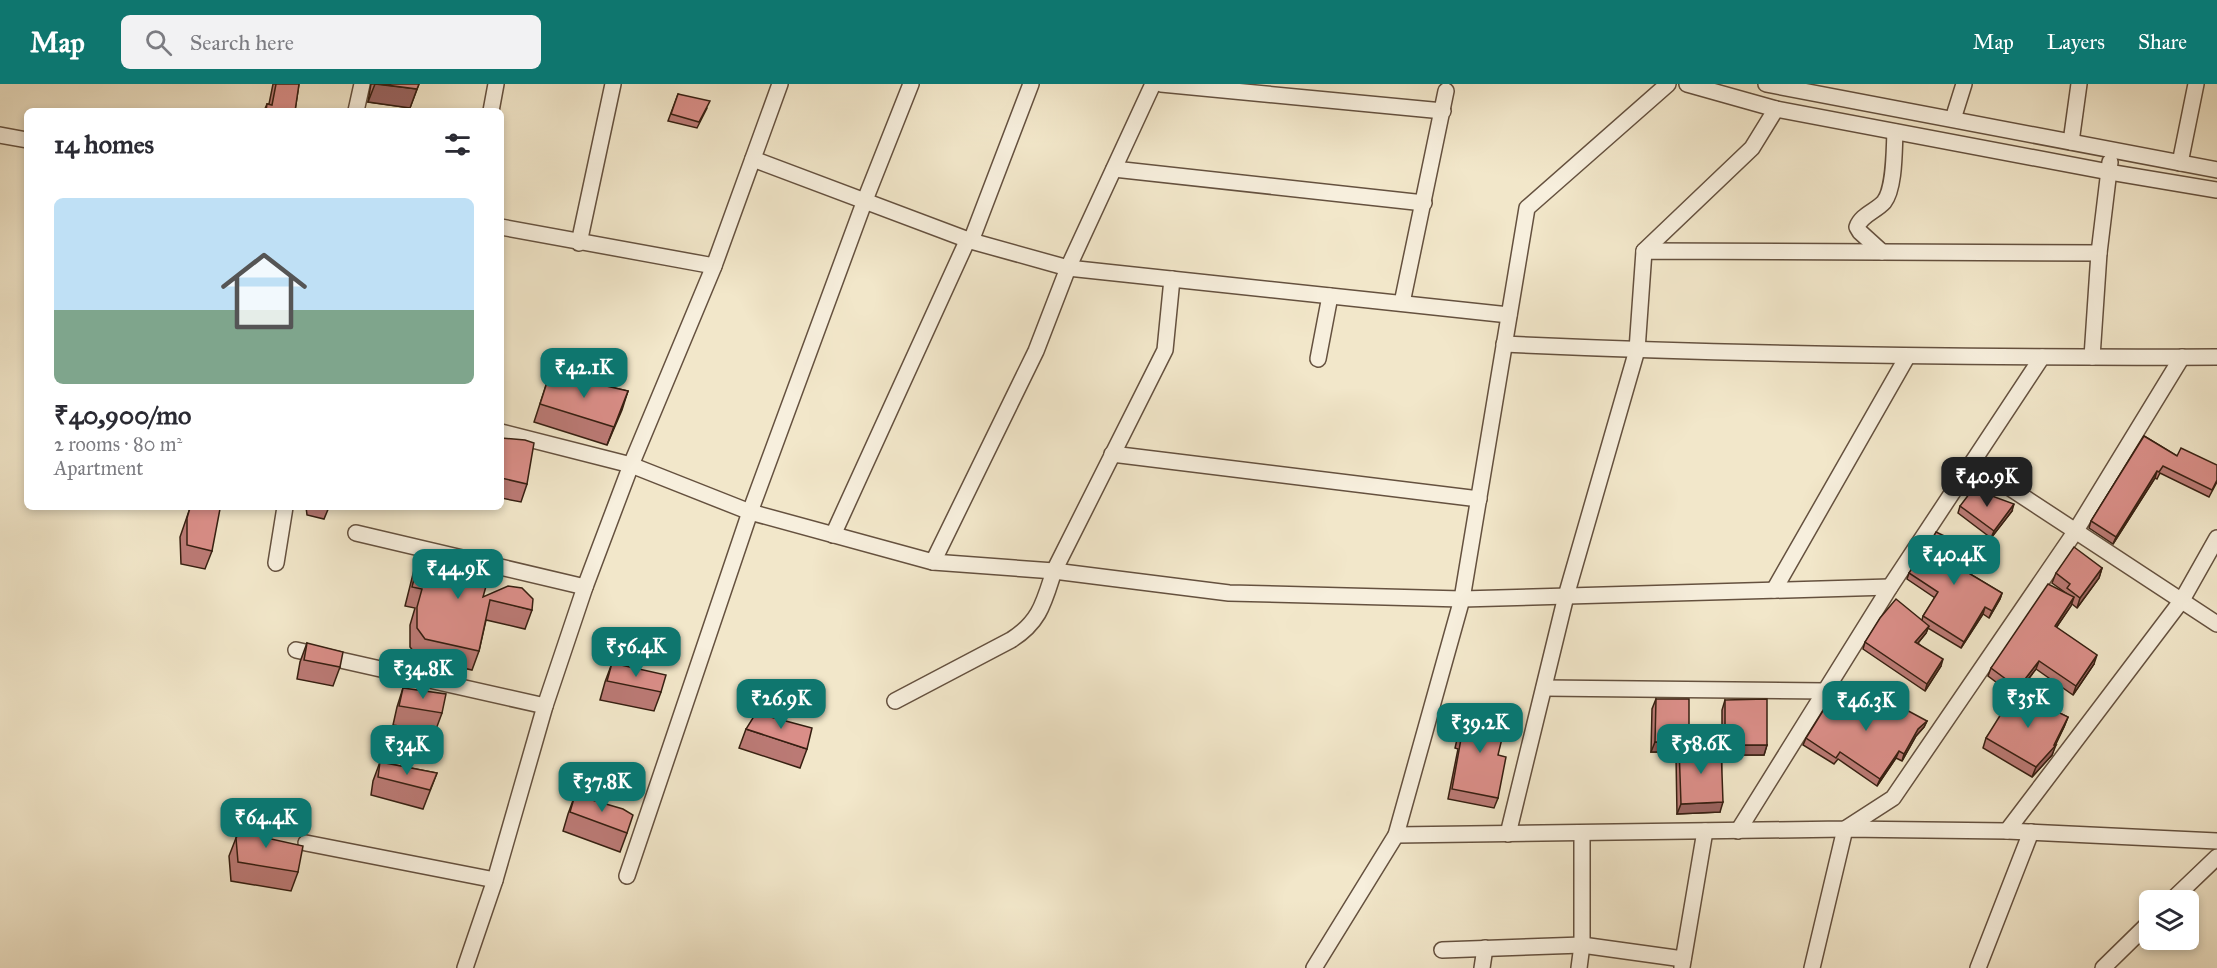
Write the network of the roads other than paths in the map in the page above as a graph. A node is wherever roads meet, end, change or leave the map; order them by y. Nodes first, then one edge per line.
1 (362, 84) edge
2 (496, 84) edge
3 (614, 84) edge
4 (780, 84) edge
5 (911, 84) edge
6 (1031, 84) edge
7 (1153, 84) edge
8 (1161, 84) edge
9 (1668, 84) edge
10 (1687, 84) edge
11 (1766, 84) edge
12 (1964, 84) edge
13 (2079, 84) edge
14 (2196, 84) edge
15 (1446, 91) dead end
16 (357, 108) edge
17 (492, 108) edge
18 (1776, 109) junction
19 (1443, 111) junction
20 (1953, 119) junction
21 (1895, 132) junction
22 (0, 135) edge
23 (24, 139) edge
24 (2071, 142) junction
25 (2112, 150) junction
26 (753, 159) junction
27 (2180, 163) junction
28 (1114, 169) junction
29 (2217, 170) edge
30 (2109, 172) junction
31 (2217, 190) edge
32 (865, 200) junction
33 (1424, 203) junction
34 (504, 228) edge
35 (969, 240) junction
36 (579, 243) junction
37 (1644, 251) junction
38 (1882, 252) junction
39 (2099, 253) junction
40 (714, 266) junction
41 (1068, 268) junction
42 (1172, 279) junction
43 (1330, 296) junction
44 (1402, 303) junction
45 (1509, 315) junction
46 (1504, 344) junction
47 (1637, 350) junction
48 (1906, 357) junction
49 (2042, 357) junction
50 (2092, 357) junction
51 (2182, 357) junction
52 (2217, 357) edge
53 (1318, 359) dead end
54 (504, 433) edge
55 (1112, 454) junction
56 (1972, 463) junction
57 (631, 465) junction
58 (1479, 499) junction
59 (285, 510) edge
60 (750, 512) junction
61 (2075, 532) junction
62 (356, 533) dead end
63 (833, 535) junction
64 (2217, 537) edge
65 (933, 562) junction
66 (276, 563) dead end
67 (1054, 571) junction
68 (585, 587) junction
69 (1890, 587) junction
70 (1774, 590) junction
71 (1566, 596) junction
72 (1462, 599) junction
73 (2182, 600) junction
74 (2217, 624) edge
75 (296, 650) dead end
76 (1544, 688) junction
77 (1825, 691) junction
78 (895, 701) dead end
79 (545, 706) junction
80 (1845, 829) junction
81 (1705, 831) junction
82 (1738, 831) junction
83 (2007, 831) junction
84 (2031, 832) junction
85 (1582, 833) junction
86 (1508, 834) junction
87 (1395, 835) junction
88 (2217, 841) edge
89 (306, 843) dead end
90 (2217, 857) edge
91 (627, 876) dead end
92 (495, 880) junction
93 (2182, 890) edge
94 (2139, 933) edge
95 (1582, 945) junction
96 (1485, 948) junction
97 (1442, 950) dead end
98 (1683, 963) edge
99 (465, 968) edge
100 (1314, 968) edge
101 (1482, 968) edge
102 (1579, 968) edge
103 (1812, 968) edge
104 (1978, 968) edge
105 (2103, 968) edge

1 - 16 street
2 - 17 street
3 - 36 street
4 - 26 street
5 - 32 street
6 - 35 street
7 - 28 street
8 - 19 street
9 - 45 street
10 - 18 street
11 - 20 street
12 - 20 street
13 - 24 street
14 - 27 street
15 - 19 street
18 - 21 street
18 - 37 street
19 - 33 street
20 - 24 street
21 - 30 street
21 - 38 street
22 - 23 street
24 - 25 street
25 - 27 street
25 - 30 street
26 - 32 street
26 - 40 street
27 - 29 street
28 - 33 street
28 - 41 street
30 - 31 street
30 - 39 street
32 - 35 street
32 - 60 street
33 - 44 street
34 - 36 street
35 - 41 street
35 - 63 street
36 - 40 street
37 - 38 street
37 - 47 street
38 - 39 street
39 - 50 street
40 - 57 street
41 - 42 street
41 - 65 street
42 - 43 street
42 - 55 street
43 - 44 street
43 - 53 street
44 - 45 street
45 - 46 street
46 - 47 street
46 - 58 street
47 - 48 street
47 - 71 street
48 - 49 street
48 - 70 street
49 - 50 street
49 - 56 street
50 - 51 street
51 - 52 street
51 - 61 street
54 - 57 street
55 - 58 street
55 - 67 street
56 - 61 street
56 - 69 street
57 - 60 street
57 - 68 street
58 - 72 street
59 - 66 street
60 - 63 street
60 - 91 street
61 - 73 street
61 - 80 street
62 - 68 street
63 - 65 street
64 - 73 street
65 - 67 street
67 - 72 street
67 - 78 street
68 - 79 street
69 - 70 street
69 - 77 street
70 - 71 street
71 - 72 street
71 - 76 street
72 - 87 street
73 - 74 street
73 - 83 street
75 - 79 street
76 - 77 street
76 - 86 street
77 - 82 street
79 - 92 street
80 - 82 street
80 - 83 street
80 - 103 street
81 - 82 street
81 - 85 street
81 - 98 street
83 - 84 street
84 - 88 street
84 - 104 street
85 - 86 street
85 - 95 street
86 - 87 street
87 - 100 street
89 - 92 street
90 - 93 street
92 - 99 street
94 - 105 street
95 - 96 street
95 - 98 street
95 - 102 street
96 - 97 street
96 - 101 street

